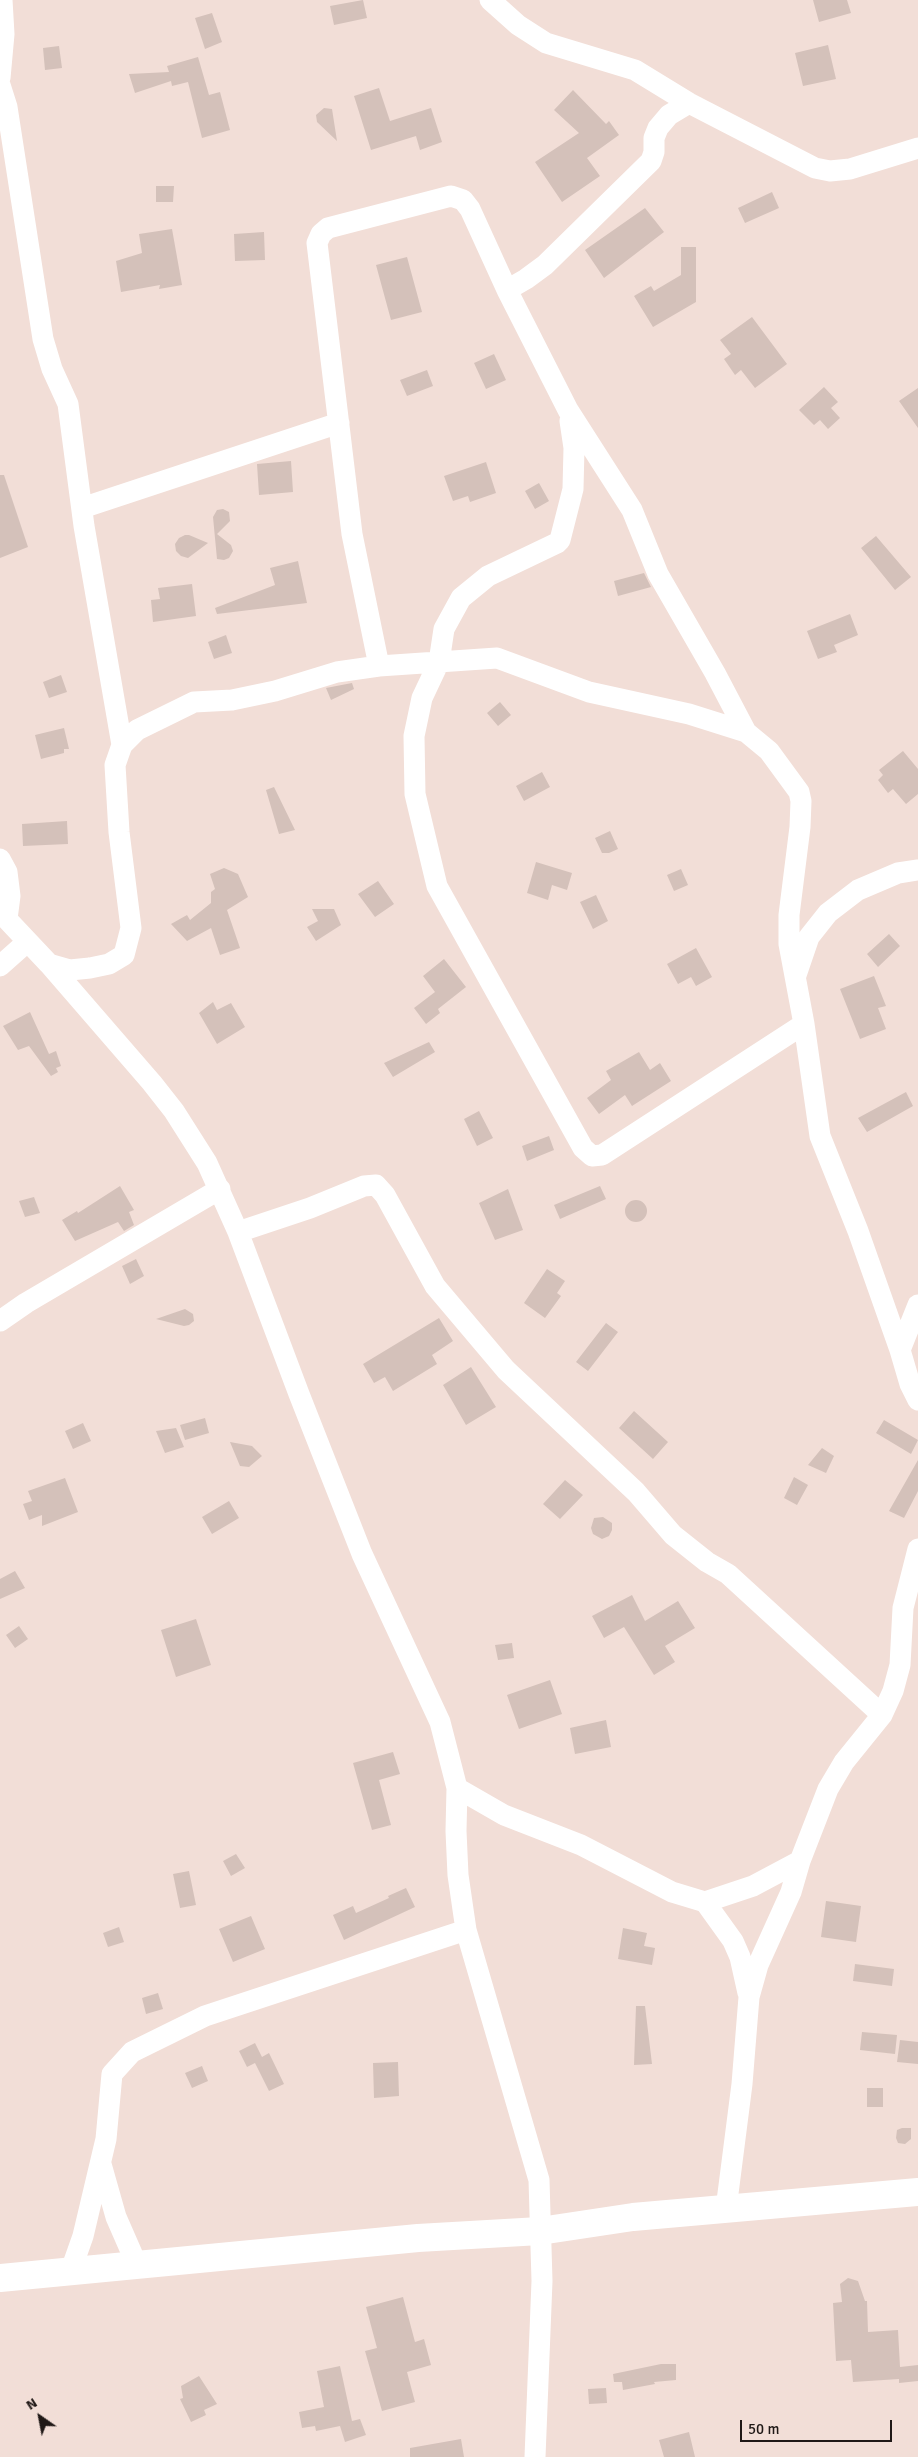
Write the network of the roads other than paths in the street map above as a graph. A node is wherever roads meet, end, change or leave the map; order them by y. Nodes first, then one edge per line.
1 (2, 0) edge
2 (490, 0) edge
3 (0, 78) edge
4 (0, 86) edge
5 (689, 103) junction
6 (918, 148) edge
7 (507, 290) junction
8 (568, 410) junction
9 (339, 423) junction
10 (82, 508) junction
11 (439, 662) junction
12 (379, 666) junction
13 (746, 732) junction
14 (122, 745) junction
15 (0, 859) edge
16 (918, 870) edge
17 (4, 916) edge
18 (27, 942) junction
19 (49, 964) junction
20 (0, 966) edge
21 (796, 976) junction
22 (804, 1024) junction
23 (220, 1188) junction
24 (238, 1232) junction
25 (918, 1305) edge
26 (0, 1321) edge
27 (900, 1350) junction
28 (918, 1400) edge
29 (918, 1549) edge
30 (882, 1715) junction
31 (457, 1788) junction
32 (800, 1861) junction
33 (705, 1902) junction
34 (466, 1930) junction
35 (749, 1996) junction
36 (101, 2161) junction
37 (918, 2192) edge
38 (726, 2209) junction
39 (540, 2230) junction
40 (136, 2265) junction
41 (71, 2270) junction
42 (0, 2278) edge
43 (535, 2457) edge

1 - 3 street
2 - 5 street
4 - 10 street
5 - 6 street
5 - 7 street
7 - 8 street
7 - 9 street
8 - 11 street
8 - 13 street
9 - 10 street
9 - 12 street
10 - 14 street
11 - 12 street
11 - 13 street
11 - 22 street
12 - 14 street
13 - 21 street
14 - 19 street
15 - 17 street
16 - 21 street
17 - 18 street
18 - 19 street
18 - 20 street
19 - 23 street
21 - 22 street
22 - 27 street
23 - 24 street
23 - 26 street
24 - 30 street
24 - 31 street
25 - 27 street
27 - 28 street
29 - 30 street
30 - 32 street
31 - 33 street
31 - 34 street
32 - 33 street
32 - 35 street
33 - 35 street
34 - 36 street
34 - 39 street
35 - 38 street
36 - 40 street
36 - 41 street
37 - 38 street
38 - 39 street
39 - 40 street
39 - 43 street
40 - 41 street
41 - 42 street

